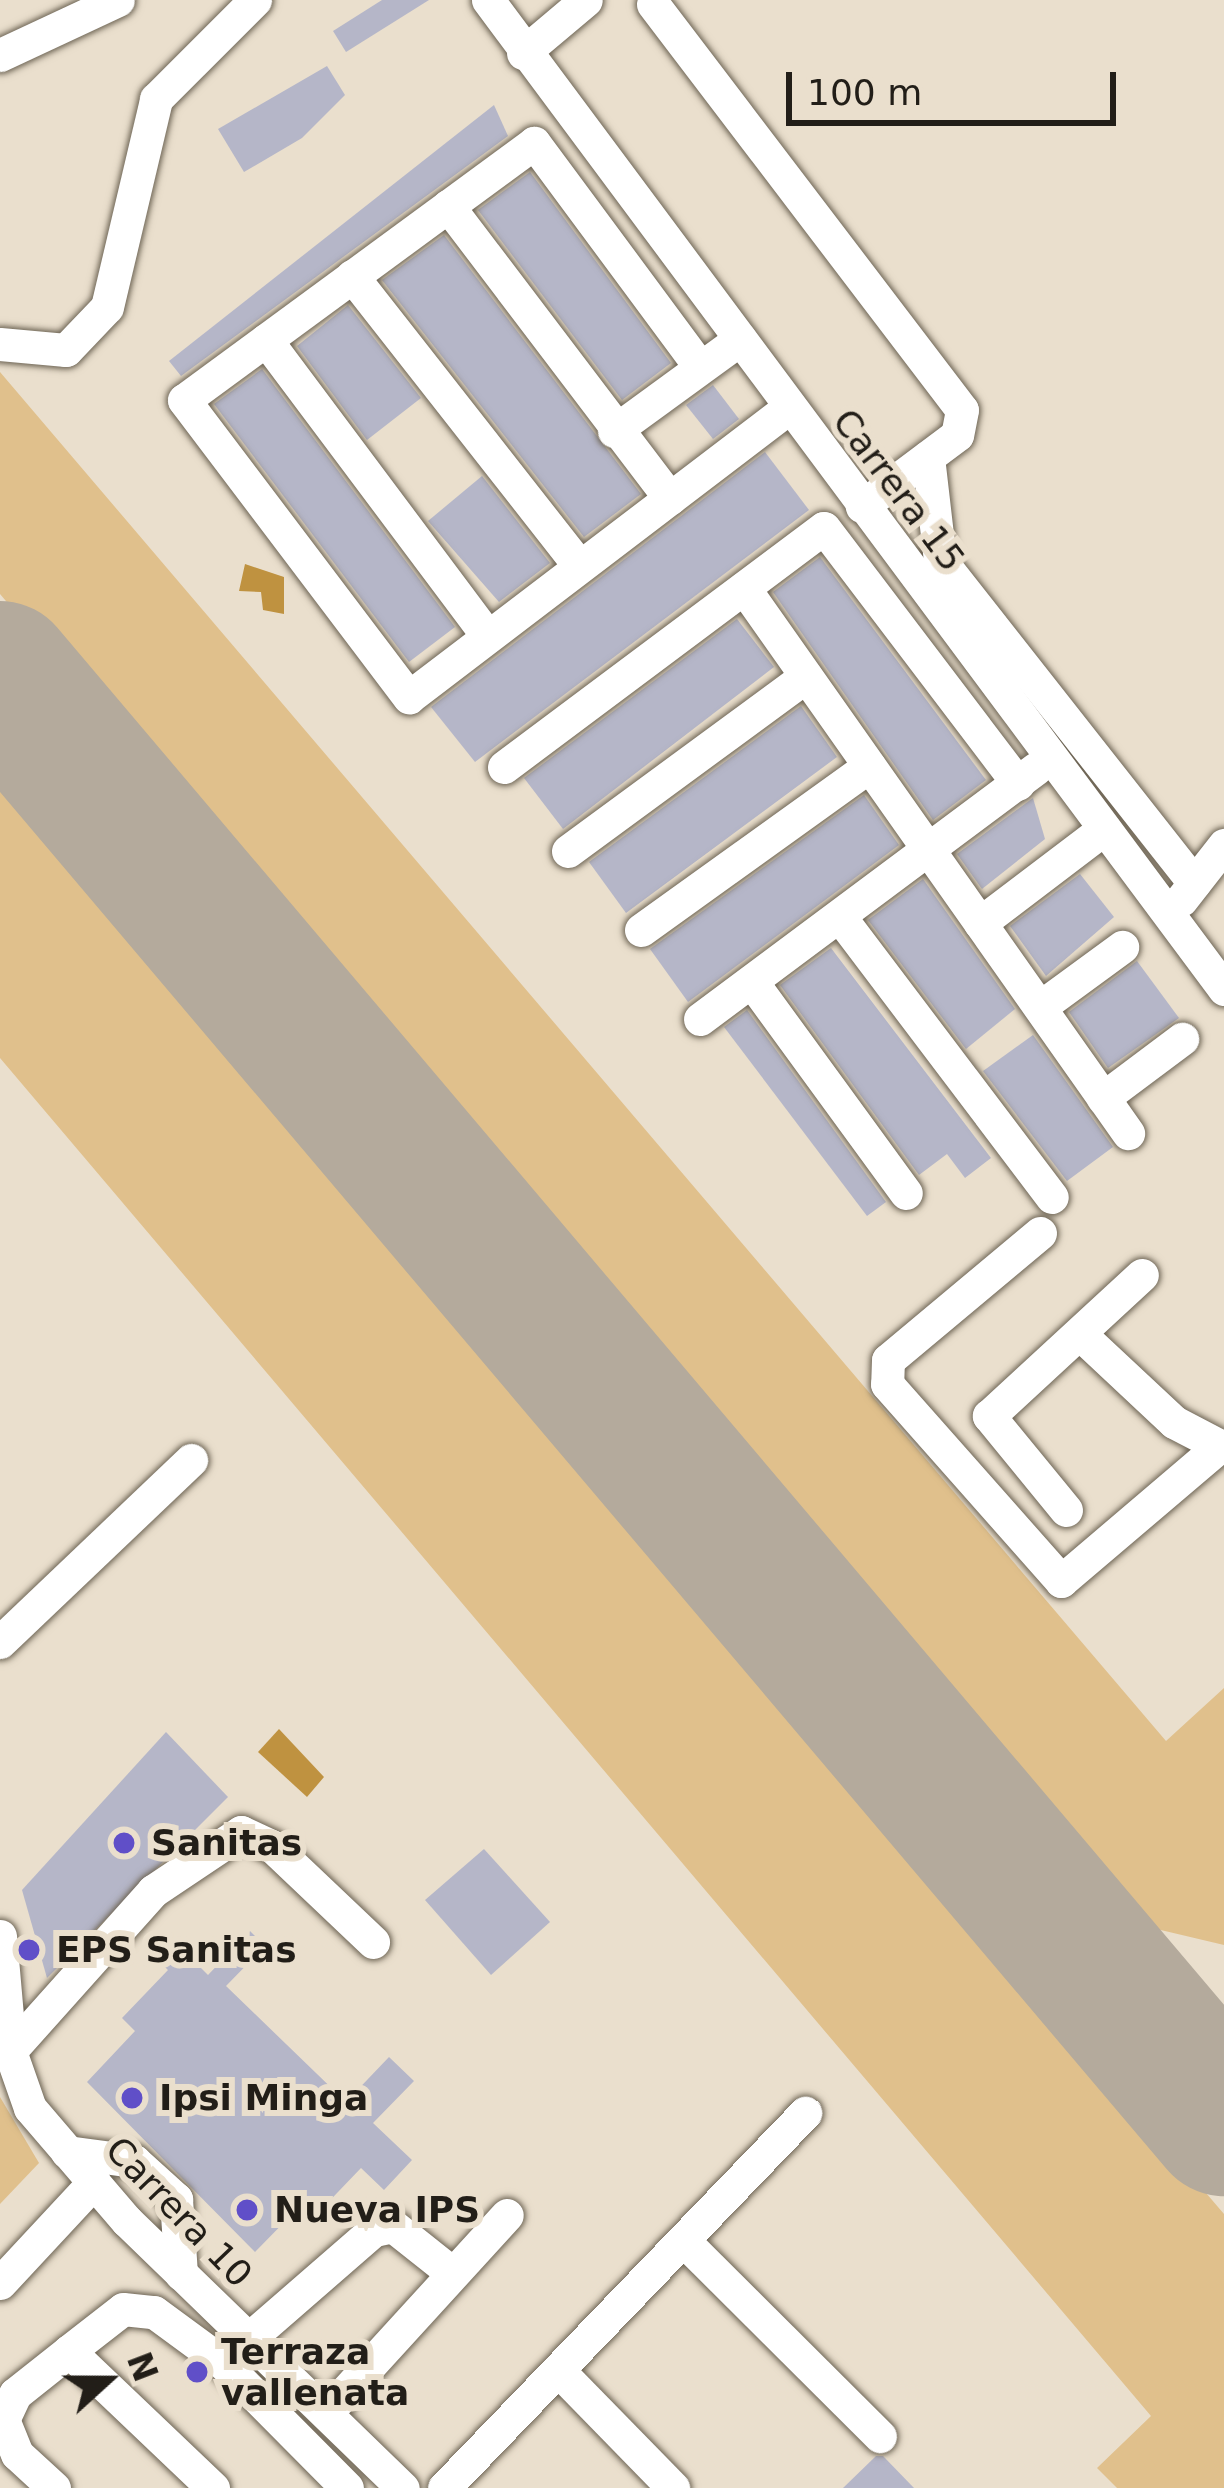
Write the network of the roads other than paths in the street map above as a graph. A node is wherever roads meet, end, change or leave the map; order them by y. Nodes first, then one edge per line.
1 (118, 0) edge
2 (255, 0) edge
3 (586, 0) edge
4 (653, 4) dead end
5 (506, 20) edge
6 (0, 56) edge
7 (448, 206) junction
8 (352, 276) junction
9 (740, 339) junction
10 (266, 340) junction
11 (0, 344) edge
12 (700, 367) junction
13 (790, 407) junction
14 (614, 431) junction
15 (928, 457) junction
16 (670, 499) junction
17 (862, 506) junction
18 (578, 564) junction
19 (744, 588) junction
20 (487, 635) junction
21 (806, 676) junction
22 (1051, 758) junction
23 (869, 766) junction
24 (504, 767) dead end
25 (1018, 784) junction
26 (1105, 829) junction
27 (1224, 845) edge
28 (568, 851) dead end
29 (929, 851) junction
30 (1195, 883) junction
31 (1169, 916) junction
32 (840, 917) junction
33 (980, 923) junction
34 (641, 930) dead end
35 (1122, 947) dead end
36 (752, 982) junction
37 (1224, 989) edge
38 (1040, 1007) junction
39 (700, 1019) dead end
40 (1182, 1039) dead end
41 (1103, 1098) junction
42 (1128, 1133) dead end
43 (906, 1193) dead end
44 (1052, 1197) dead end
45 (1040, 1233) dead end
46 (1142, 1275) dead end
47 (1080, 1334) junction
48 (1221, 1448) edge
49 (191, 1460) dead end
50 (1066, 1510) dead end
51 (0, 1642) edge
52 (0, 1936) edge
53 (373, 1942) dead end
54 (10, 2050) junction
55 (805, 2113) dead end
56 (68, 2152) junction
57 (94, 2182) junction
58 (507, 2215) dead end
59 (682, 2240) junction
60 (452, 2273) junction
61 (181, 2274) junction
62 (0, 2283) edge
63 (248, 2338) junction
64 (69, 2351) junction
65 (222, 2362) junction
66 (558, 2370) junction
67 (326, 2414) junction
68 (880, 2436) dead end
69 (400, 2487) edge
70 (54, 2488) edge
71 (213, 2488) edge
72 (347, 2488) edge
73 (444, 2488) edge
74 (673, 2488) edge

1 - 6 street
2 - 11 street
3 - 5 street
4 - 15 street
5 - 9 street, Carrera 15
7 - 8 street
7 - 12 street
7 - 14 street
8 - 10 street
8 - 18 street
9 - 12 street
9 - 13 street, Carrera 15
10 - 20 street
10 - 20 street
12 - 14 street
13 - 16 street
13 - 17 street, Carrera 15
14 - 16 street
15 - 17 street
15 - 30 street
16 - 18 street
17 - 22 street, Carrera 15
18 - 20 street
19 - 21 street
19 - 24 street
19 - 25 street
21 - 23 street
21 - 28 street
22 - 25 street
22 - 26 street, Carrera 15
23 - 29 street
23 - 34 street
25 - 29 street
26 - 31 street, Carrera 15
26 - 33 street
27 - 30 street
29 - 32 street
29 - 33 street
30 - 31 street
31 - 37 street, Carrera 15
32 - 36 street
32 - 44 street
33 - 38 street
35 - 38 street
36 - 39 street
36 - 43 street
38 - 41 street
40 - 41 street
41 - 42 street
45 - 48 street
46 - 47 street
47 - 48 street
47 - 50 street
49 - 51 street
52 - 54 street, Carrera 10
53 - 54 street
54 - 56 street, Carrera 10
55 - 59 street
56 - 57 street, Carrera 10
56 - 61 street
57 - 61 street, Carrera 10
57 - 62 street
58 - 60 street
59 - 66 street
59 - 68 street
60 - 63 street
60 - 67 street
61 - 63 street, Carrera 10
63 - 65 street
63 - 67 street, Carrera 10
64 - 65 street
64 - 70 street
64 - 71 street
65 - 72 street
66 - 73 street
66 - 74 street
67 - 69 street, Carrera 10

